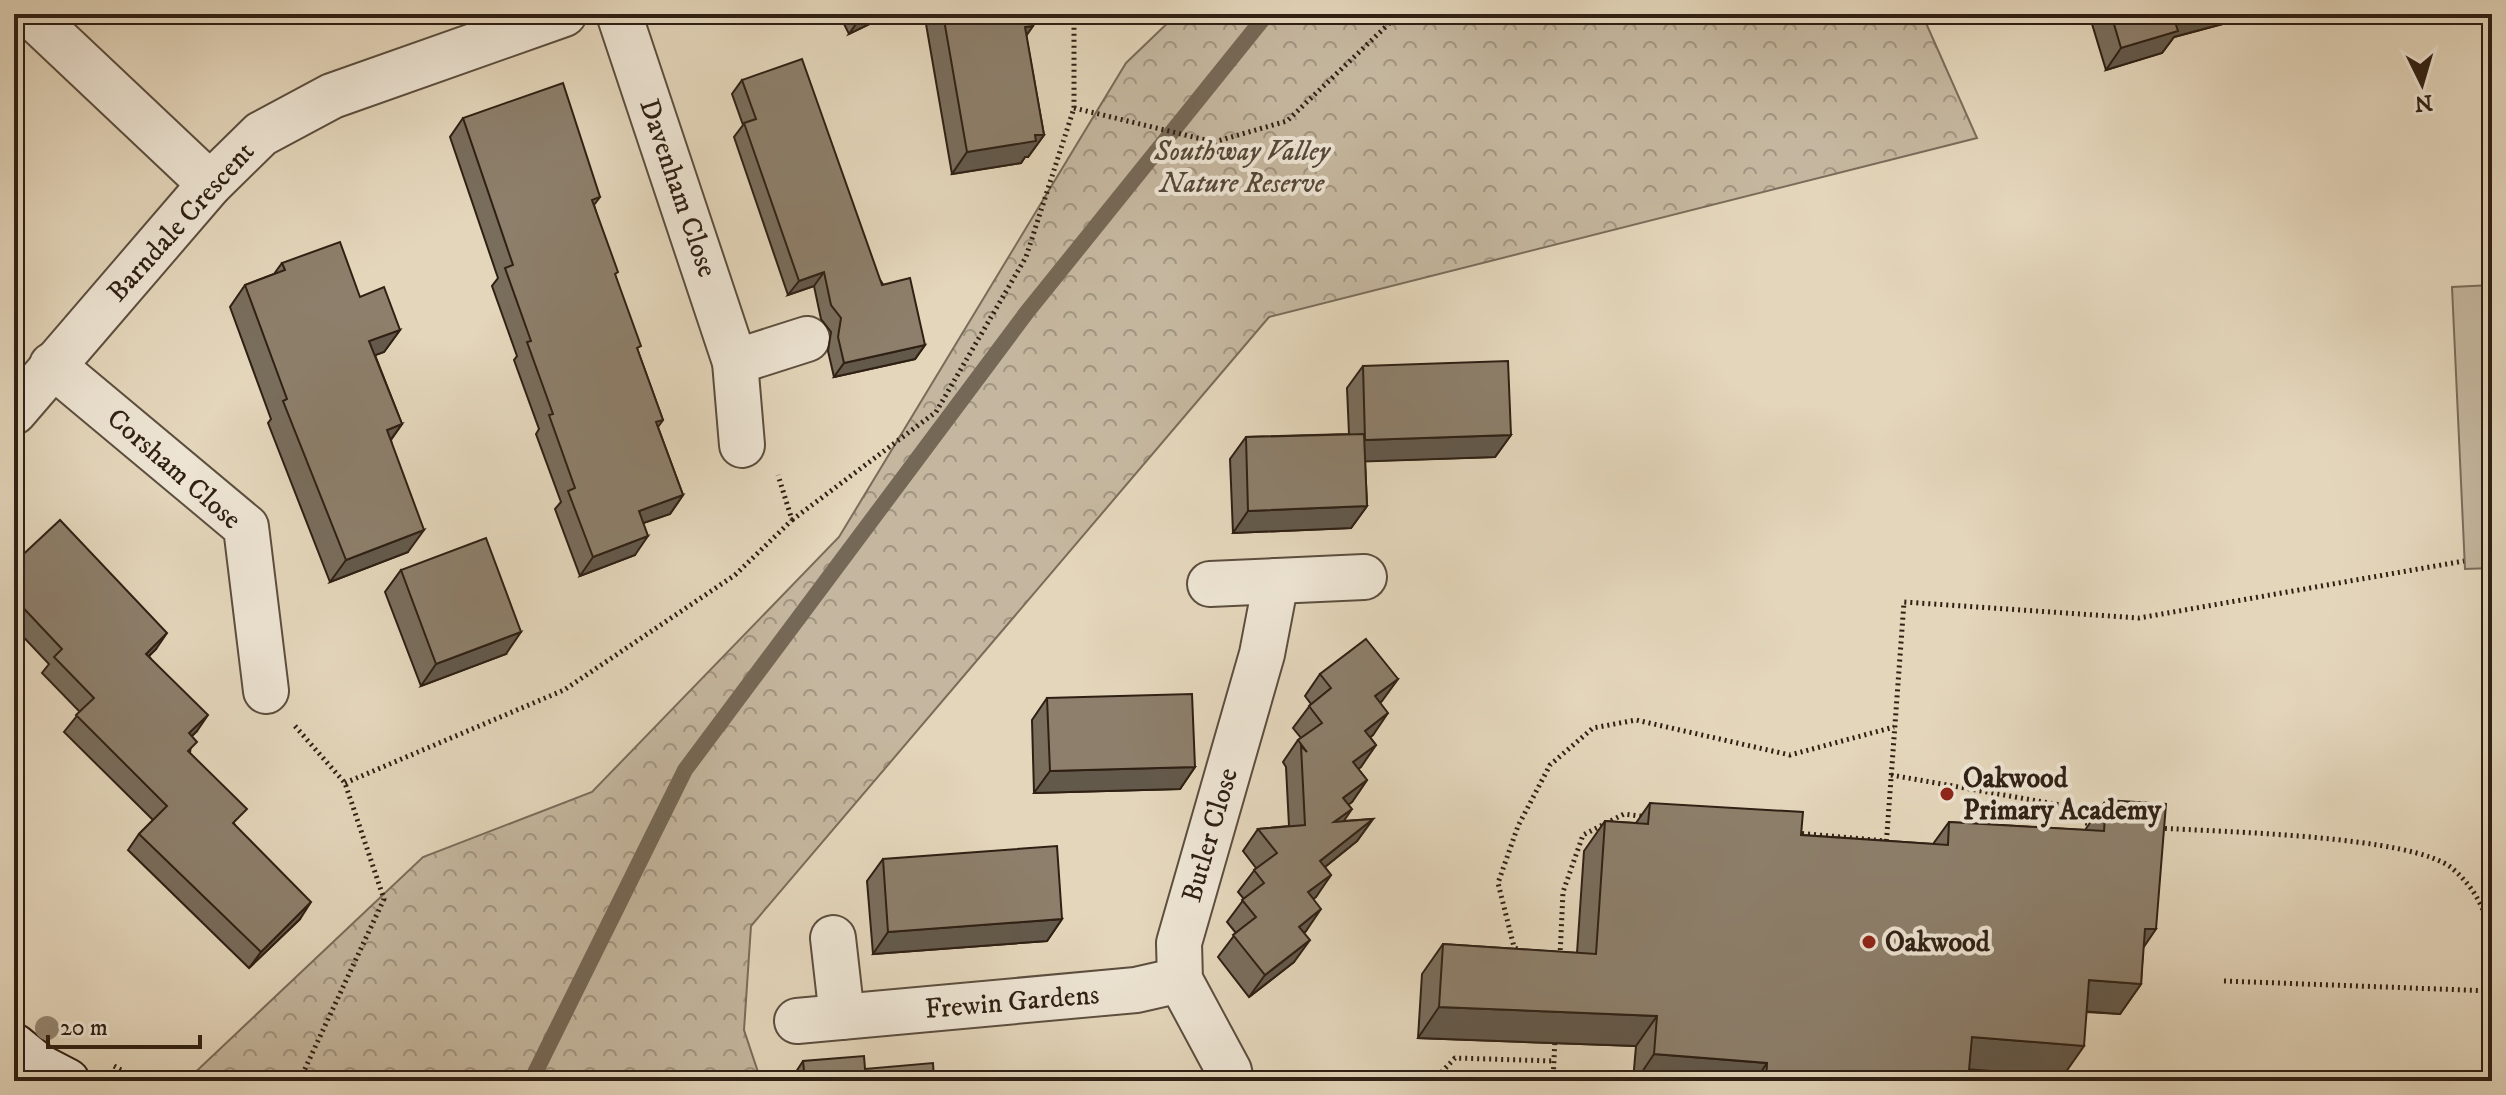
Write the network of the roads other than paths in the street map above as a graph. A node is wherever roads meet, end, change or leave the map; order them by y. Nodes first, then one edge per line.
1 (30, 14) edge
2 (564, 14) edge
3 (619, 14) edge
4 (210, 184) junction
5 (807, 339) dead end
6 (735, 362) junction
7 (52, 365) junction
8 (14, 412) edge
9 (742, 445) road end
10 (1364, 577) dead end
11 (1276, 581) junction
12 (1210, 584) dead end
13 (266, 691) road end
14 (833, 938) dead end
15 (1180, 980) junction
16 (842, 1017) junction
17 (797, 1021) dead end
18 (14, 1046) edge
19 (67, 1081) edge
20 (1231, 1081) edge

1 - 4 street
2 - 4 street, Barndale Crescent
3 - 6 street, Davenham Close
4 - 7 street, Barndale Crescent
5 - 6 street
6 - 9 street, Davenham Close
7 - 8 street, Barndale Crescent
7 - 13 street, Corsham Close
10 - 11 street
11 - 12 street
11 - 15 street, Butler Close
14 - 16 street
15 - 16 street, Frewin Gardens
15 - 20 street, Butler Close
16 - 17 street, Frewin Gardens
18 - 19 street

